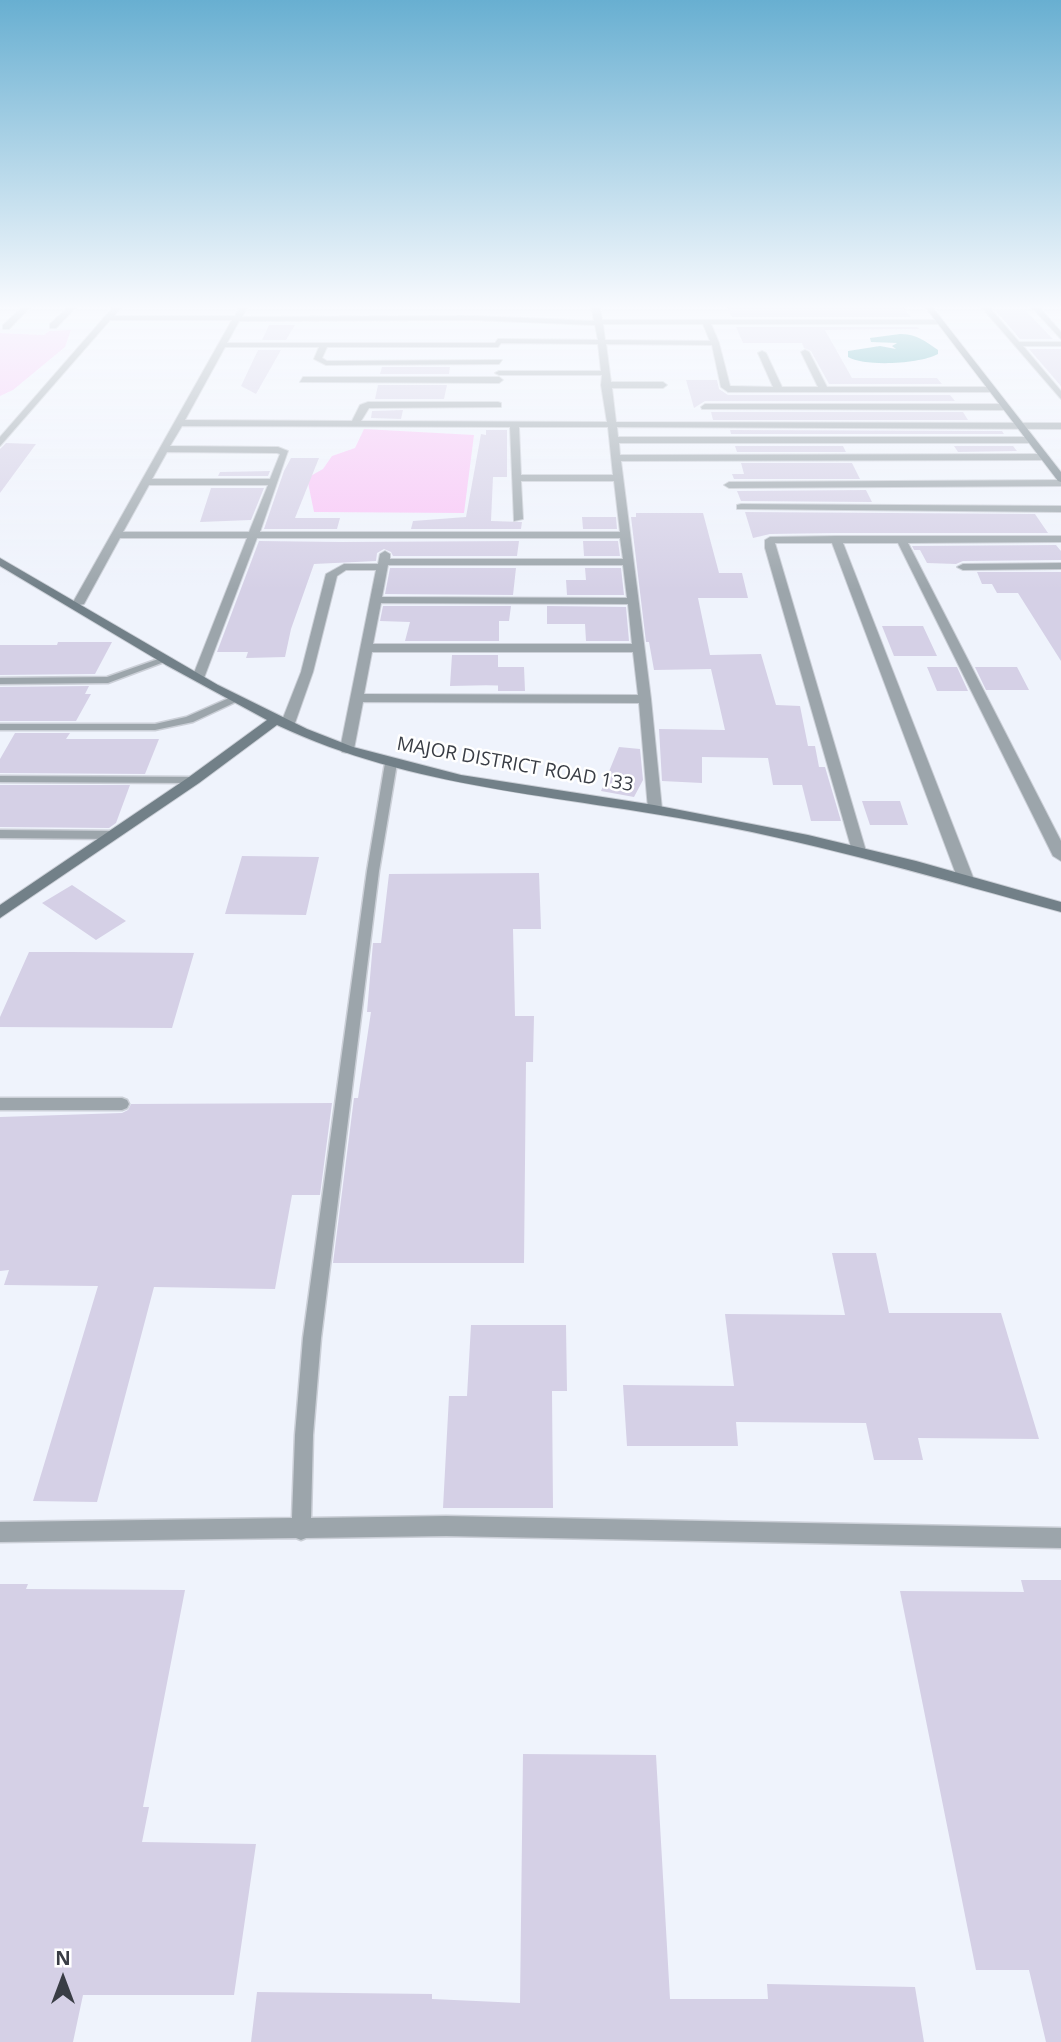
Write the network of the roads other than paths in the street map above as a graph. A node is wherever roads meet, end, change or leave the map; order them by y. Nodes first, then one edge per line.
1 (37, 399) edge
2 (193, 399) edge
3 (498, 399) edge
4 (607, 399) edge
5 (741, 399) edge
6 (1000, 399) edge
7 (498, 404) junction
8 (705, 407) dead end
9 (744, 407) junction
10 (1006, 407) junction
11 (180, 424) junction
12 (611, 424) junction
13 (355, 425) junction
14 (797, 425) junction
15 (1019, 425) junction
16 (498, 426) junction
17 (514, 426) junction
18 (1061, 426) edge
19 (613, 440) junction
20 (797, 440) junction
21 (1030, 440) junction
22 (0, 443) edge
23 (163, 449) junction
24 (1044, 457) junction
25 (615, 458) junction
26 (808, 471) junction
27 (516, 478) junction
28 (618, 478) junction
29 (1061, 481) edge
30 (145, 482) junction
31 (272, 482) junction
32 (729, 485) dead end
33 (741, 507) dead end
34 (821, 507) junction
35 (1061, 509) edge
36 (518, 519) dead end
37 (116, 535) junction
38 (252, 535) junction
39 (389, 535) junction
40 (625, 535) junction
41 (836, 539) junction
42 (901, 539) junction
43 (1061, 539) edge
44 (0, 561) edge
45 (628, 562) junction
46 (383, 564) junction
47 (1061, 566) edge
48 (963, 567) dead end
49 (377, 600) junction
50 (633, 601) junction
51 (78, 604) junction
52 (368, 648) junction
53 (638, 648) junction
54 (167, 659) junction
55 (198, 678) junction
56 (0, 681) edge
57 (236, 698) junction
58 (359, 698) junction
59 (645, 699) junction
60 (283, 721) junction
61 (0, 727) edge
62 (346, 749) junction
63 (391, 763) junction
64 (0, 779) edge
65 (194, 780) junction
66 (655, 809) junction
67 (0, 834) edge
68 (114, 835) junction
69 (858, 851) junction
70 (1061, 856) edge
71 (965, 877) junction
72 (1061, 907) edge
73 (0, 913) edge
74 (0, 1104) edge
75 (122, 1104) dead end
76 (301, 1530) junction
77 (0, 1532) edge
78 (1061, 1538) edge

1 - 22 street
2 - 11 street
3 - 7 street
4 - 12 street
5 - 9 street
6 - 10 main road
7 - 13 street
7 - 16 street
8 - 9 street
9 - 10 street
10 - 15 main road
11 - 13 street
11 - 23 street
12 - 14 street
12 - 17 street
12 - 19 street
13 - 16 street
14 - 15 street
14 - 20 street
15 - 18 street
15 - 21 main road
16 - 17 street
17 - 27 street
19 - 20 street
19 - 25 street
20 - 21 street
20 - 26 street
21 - 24 main road
23 - 30 street
23 - 31 street
24 - 26 street
24 - 29 main road
25 - 26 street
25 - 28 street
26 - 29 street
26 - 32 street
26 - 34 street
27 - 28 street
27 - 36 street
28 - 40 street
30 - 31 street
30 - 37 street
31 - 38 street
33 - 34 street
34 - 35 street
37 - 38 street
37 - 51 street
38 - 39 street
38 - 55 street
39 - 40 street
39 - 46 street
40 - 45 street
41 - 42 street
41 - 69 street
41 - 71 street
42 - 43 street
42 - 70 street
44 - 51 main road, MAJOR DISTRICT ROAD 133
45 - 46 street
45 - 50 street
46 - 49 street
46 - 60 street
47 - 48 street
49 - 50 street
49 - 52 street
50 - 53 street
51 - 54 main road, MAJOR DISTRICT ROAD 133
52 - 53 street
52 - 58 street
53 - 59 street
54 - 55 main road, MAJOR DISTRICT ROAD 133
54 - 56 lane
55 - 57 main road, MAJOR DISTRICT ROAD 133
57 - 60 main road, MAJOR DISTRICT ROAD 133
57 - 61 lane
58 - 59 street
58 - 62 street
59 - 66 street
60 - 62 main road, MAJOR DISTRICT ROAD 133
60 - 65 main road
62 - 63 main road, MAJOR DISTRICT ROAD 133
63 - 66 main road, MAJOR DISTRICT ROAD 133
63 - 76 lane
64 - 65 lane
65 - 68 main road
66 - 69 main road, MAJOR DISTRICT ROAD 133
67 - 68 lane
68 - 73 main road
69 - 71 main road, MAJOR DISTRICT ROAD 133
71 - 72 main road, MAJOR DISTRICT ROAD 133
74 - 75 lane
76 - 77 lane
76 - 78 lane

